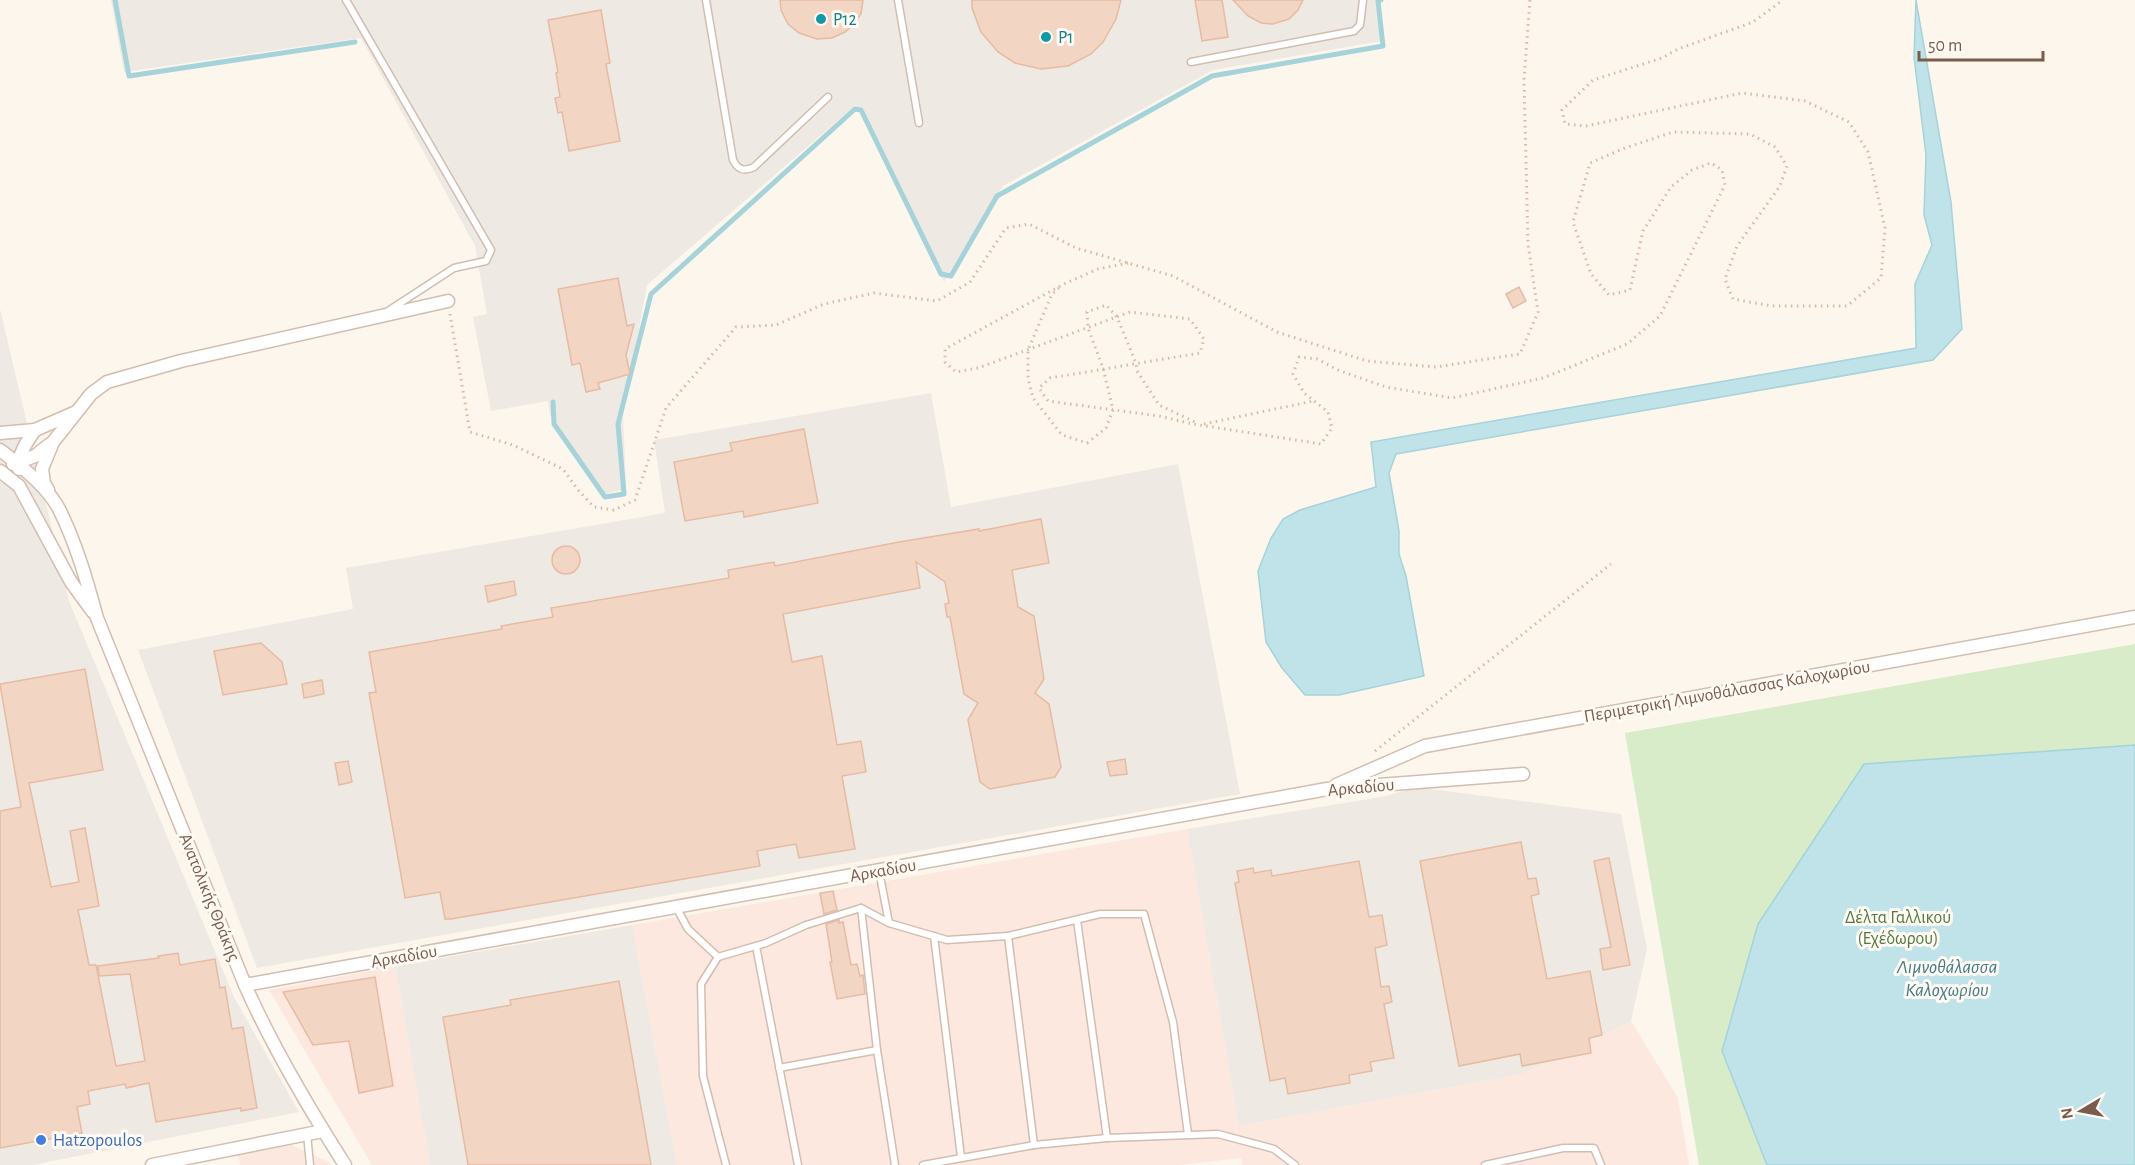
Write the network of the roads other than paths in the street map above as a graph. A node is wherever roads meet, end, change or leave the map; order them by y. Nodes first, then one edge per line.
1 (346, 0) edge
2 (706, 0) edge
3 (898, 0) edge
4 (1363, 0) edge
5 (1191, 62) dead end
6 (828, 97) dead end
7 (919, 123) dead end
8 (448, 301) road end
9 (380, 316) junction
10 (75, 412) junction
11 (35, 430) junction
12 (0, 433) edge
13 (53, 442) junction
14 (0, 450) edge
15 (19, 463) junction
16 (0, 464) edge
17 (0, 471) edge
18 (19, 486) junction
19 (58, 507) junction
20 (2135, 617) edge
21 (97, 618) junction
22 (1523, 774) dead end
23 (1327, 789) junction
24 (879, 870) junction
25 (676, 907) junction
26 (861, 908) junction
27 (1077, 920) junction
28 (889, 923) junction
29 (934, 936) junction
30 (1008, 936) junction
31 (756, 946) junction
32 (718, 957) junction
33 (245, 985) junction
34 (877, 1050) junction
35 (779, 1068) junction
36 (323, 1131) junction
37 (307, 1134) junction
38 (1188, 1134) junction
39 (1107, 1138) junction
40 (1034, 1145) junction
41 (961, 1157) junction
42 (152, 1165) edge
43 (310, 1165) edge
44 (345, 1165) edge
45 (726, 1165) edge
46 (798, 1165) edge
47 (894, 1165) edge
48 (923, 1165) edge
49 (1295, 1165) edge
50 (1485, 1165) edge
51 (1601, 1165) edge

1 - 9 lane
2 - 6 lane
3 - 7 lane
4 - 5 lane
8 - 9 street
9 - 10 street
10 - 11 street
10 - 13 street
11 - 12 street
11 - 15 street
13 - 15 street
13 - 19 street
14 - 15 street, Ανατολικής Θράκης
15 - 16 street
15 - 18 street
15 - 19 street, Ανατολικής Θράκης
17 - 18 street, Ανατολικής Θράκης
18 - 21 street, Ανατολικής Θράκης
19 - 21 street, Ανατολικής Θράκης
20 - 23 street, Περιμετρική Λιμνοθάλασσας Καλοχωρίου
21 - 33 street, Ανατολικής Θράκης
22 - 23 street, Αρκαδίου
23 - 24 street, Αρκαδίου
24 - 25 street, Αρκαδίου
24 - 28 lane
25 - 32 lane
25 - 33 street, Αρκαδίου
26 - 28 lane
26 - 31 lane
26 - 34 lane
27 - 30 lane
27 - 38 lane
27 - 39 lane
28 - 29 lane
29 - 30 lane
29 - 41 lane
30 - 40 lane
31 - 32 lane
31 - 35 lane
32 - 45 lane
33 - 36 street, Ανατολικής Θράκης
34 - 35 lane
34 - 47 lane
35 - 46 lane
36 - 37 street
36 - 44 street, Ανατολικής Θράκης
37 - 42 street
37 - 43 lane
38 - 39 lane
38 - 49 lane
39 - 40 lane
40 - 41 lane
41 - 48 lane
50 - 51 lane

